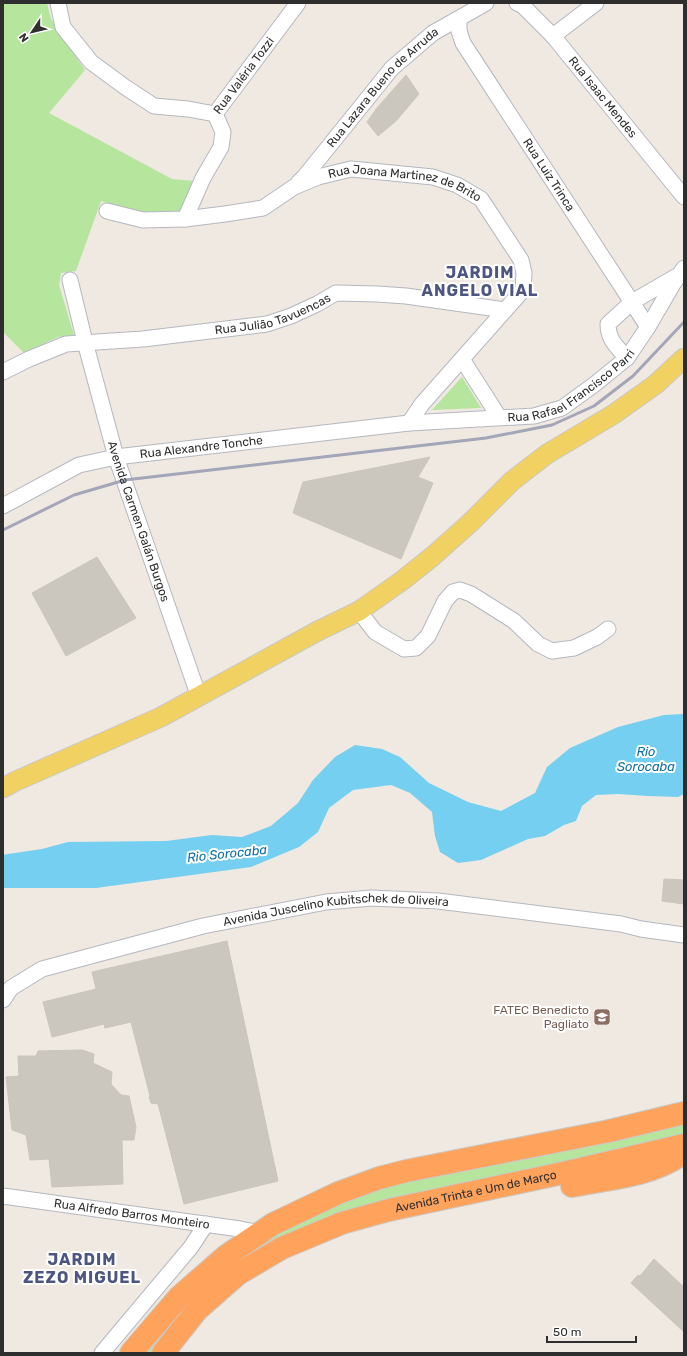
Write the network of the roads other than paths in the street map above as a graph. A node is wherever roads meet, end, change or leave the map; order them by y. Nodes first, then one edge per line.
1 (58, 3) edge
2 (298, 3) edge
3 (486, 3) edge
4 (517, 3) edge
5 (596, 3) edge
6 (459, 19) junction
7 (552, 36) junction
8 (215, 114) junction
9 (294, 187) junction
10 (684, 197) edge
11 (107, 211) dead end
12 (185, 219) junction
13 (682, 271) edge
14 (70, 280) dead end
15 (632, 302) junction
16 (505, 310) junction
17 (648, 327) junction
18 (86, 342) junction
19 (627, 358) junction
20 (684, 358) edge
21 (462, 359) junction
22 (3, 372) edge
23 (499, 417) junction
24 (409, 423) junction
25 (116, 457) junction
26 (3, 506) edge
27 (359, 611) junction
28 (608, 629) dead end
29 (199, 697) junction
30 (3, 788) edge
31 (684, 935) edge
32 (3, 1000) edge
33 (684, 1113) edge
34 (680, 1149) edge
35 (3, 1196) edge
36 (206, 1224) junction
37 (260, 1233) junction
38 (102, 1353) edge
39 (131, 1353) edge
40 (163, 1353) edge

1 - 8 street
2 - 8 street, Rua Valéria Tozzi
3 - 6 street, Rua Lazara Bueno de Arruda
4 - 7 street, Rua Isaac Mendes
5 - 7 street
6 - 9 street, Rua Lazara Bueno de Arruda
6 - 15 street, Rua Luiz Trinca
7 - 10 street, Rua Isaac Mendes
8 - 12 street, Rua Valéria Tozzi
9 - 12 street, Rua Joana Martinez de Brito
9 - 16 street, Rua Joana Martinez de Brito
11 - 12 street, Rua Joana Martinez de Brito
13 - 15 street
13 - 17 street, Rua Rafael Francisco Parri
14 - 18 street, Avenida Carmen Galán Burgos
15 - 17 street, Rua Luiz Trinca
15 - 19 street
16 - 18 street, Rua Julião Tavuencas
16 - 21 street, Rua Joana Martinez de Brito
17 - 19 street, Rua Rafael Francisco Parri
18 - 22 street, Rua Julião Tavuencas
18 - 25 street, Avenida Carmen Galán Burgos
19 - 23 street, Rua Rafael Francisco Parri
20 - 27 main road
21 - 23 street
21 - 24 street, Rua Joana Martinez de Brito
23 - 24 street, Rua Rafael Francisco Parri
24 - 25 street, Rua Alexandre Tonche
25 - 26 street, Rua Alexandre Tonche
25 - 29 street, Avenida Carmen Galán Burgos
27 - 28 street
27 - 29 main road
29 - 30 main road
31 - 32 street, Avenida Juscelino Kubitschek de Oliveira
33 - 37 highway
34 - 40 highway, Avenida Trinta e Um de Março
35 - 36 street, Rua Alfredo Barros Monteiro
36 - 37 street, Rua Alfredo Barros Monteiro
36 - 38 street
37 - 39 highway

